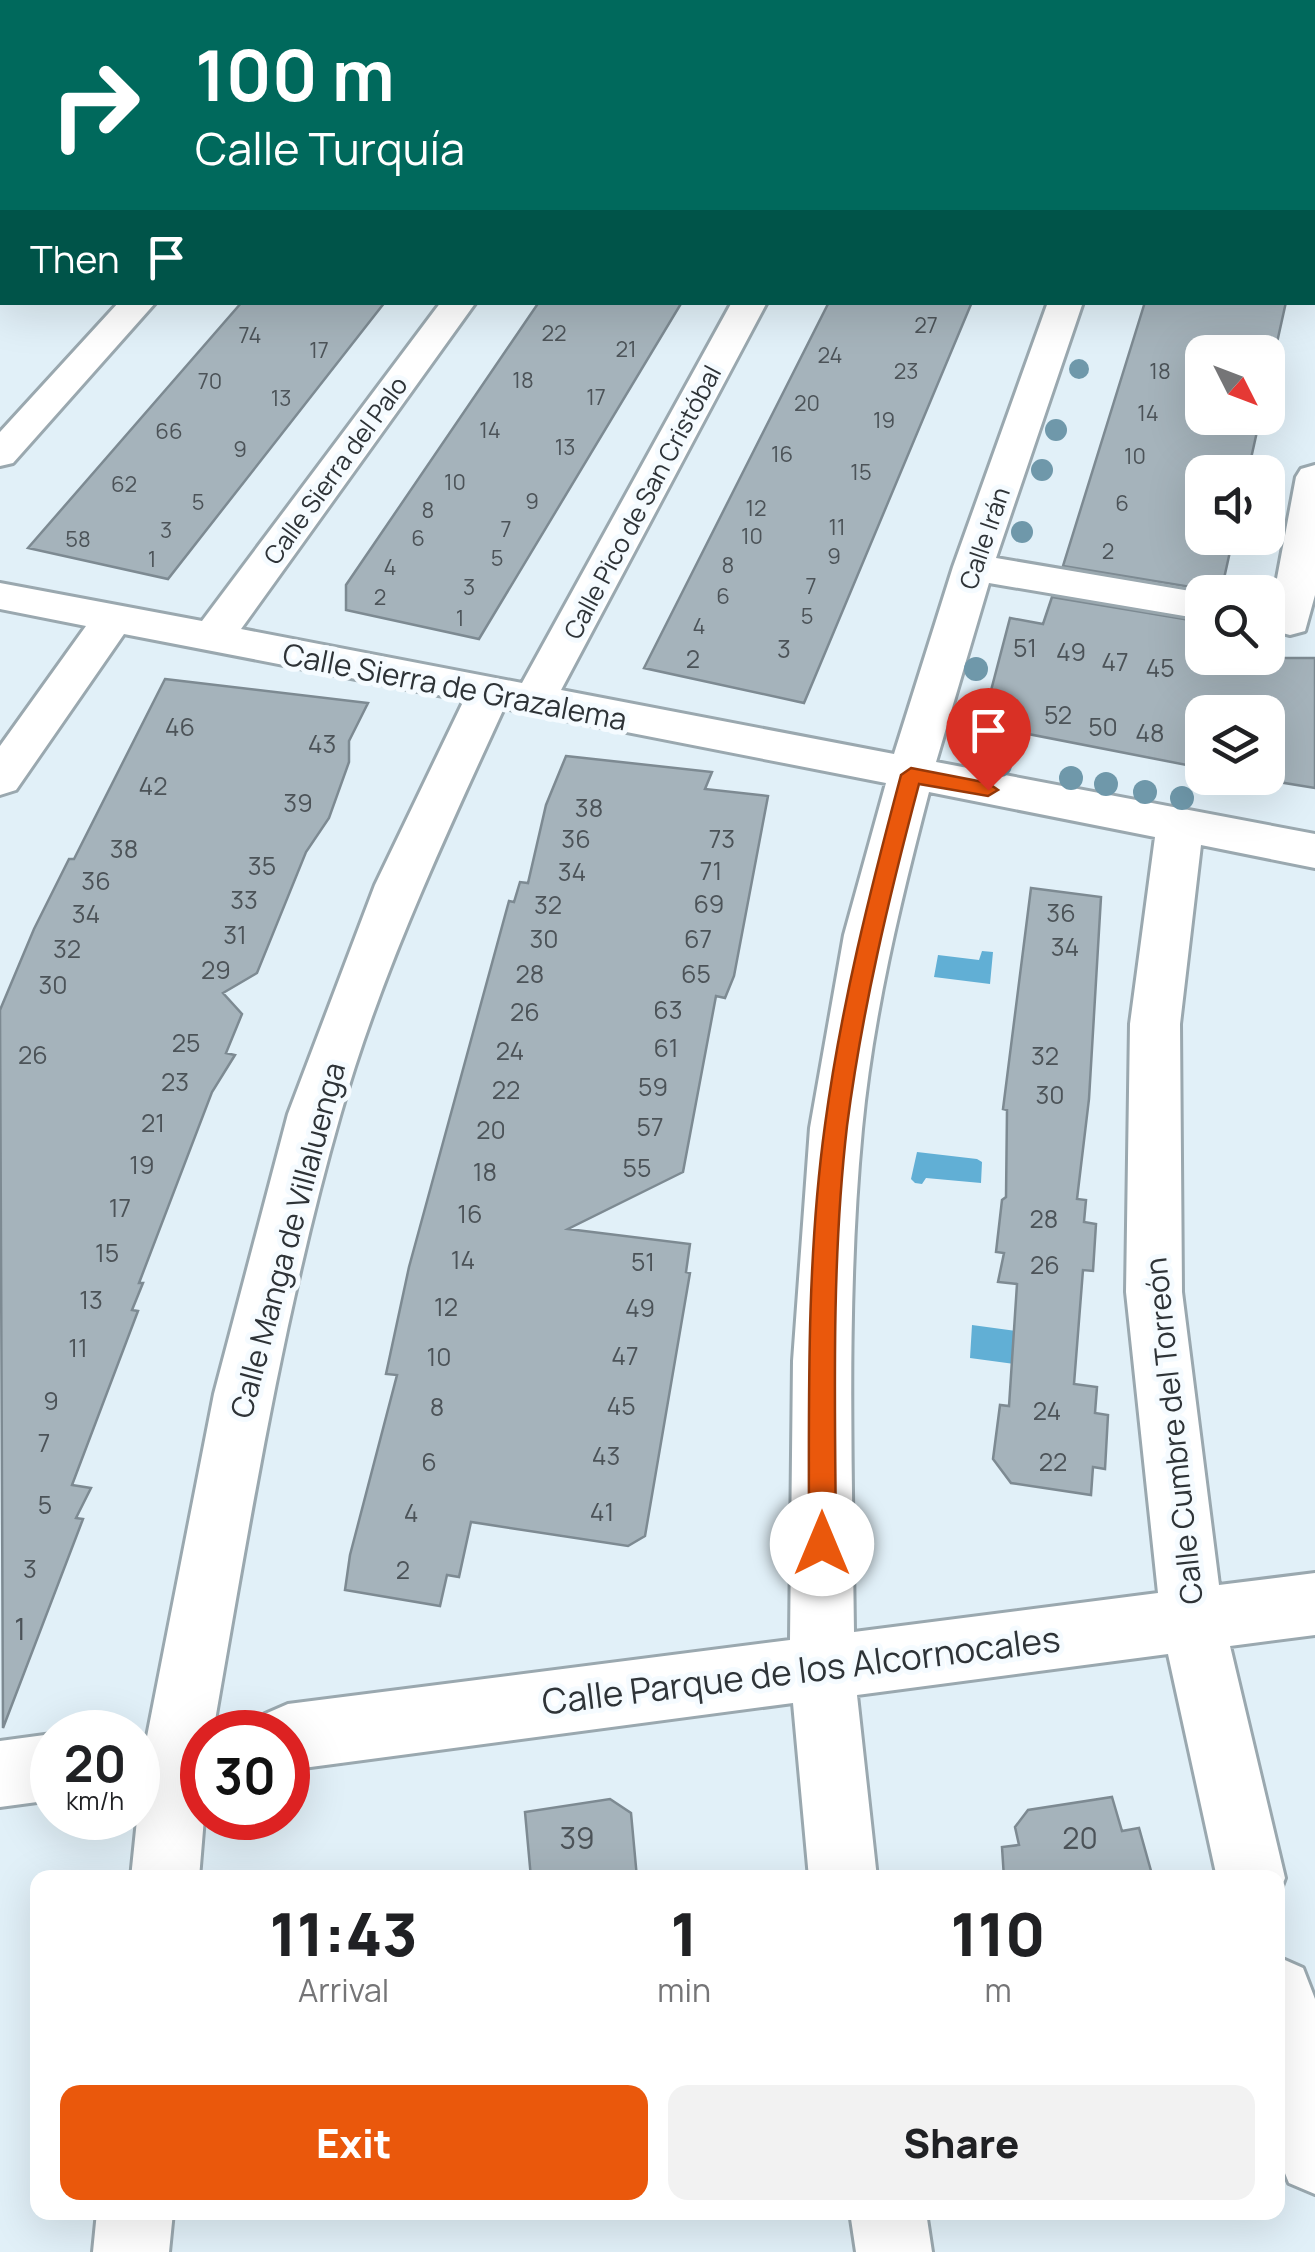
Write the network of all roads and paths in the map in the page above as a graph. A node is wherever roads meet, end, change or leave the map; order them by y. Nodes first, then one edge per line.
1 (137, 305) edge
2 (457, 305) edge
3 (748, 305) edge
4 (1065, 305) edge
5 (0, 454) edge
6 (1315, 478) edge
7 (973, 567) junction
8 (0, 596) edge
9 (1185, 603) edge
10 (113, 618) junction
11 (1291, 622) edge
12 (212, 638) junction
13 (511, 697) junction
14 (911, 775) junction
15 (0, 779) edge
16 (1180, 825) junction
17 (1315, 851) edge
18 (1315, 1604) edge
19 (1192, 1620) junction
20 (822, 1667) junction
21 (310, 1735) edge
22 (172, 1752) edge
23 (30, 1771) edge
24 (0, 1774) edge
25 (166, 1870) edge
26 (842, 1870) edge
27 (1249, 1870) edge
28 (1285, 2024) edge
29 (1315, 2157) edge
30 (134, 2220) edge
31 (889, 2220) edge
32 (131, 2252) edge
33 (894, 2252) edge

1 - 5 street
2 - 12 street, Calle Sierra del Palo
3 - 13 street, Calle Pico de San Cristóbal
4 - 7 street, Calle Irán
6 - 11 street
7 - 9 street
7 - 14 street, Calle Irán
8 - 10 street, Calle Sierra de Grazalema
10 - 12 street, Calle Sierra de Grazalema
10 - 15 street
12 - 13 street, Calle Sierra de Grazalema
13 - 14 street, Calle Sierra de Grazalema
13 - 22 street, Calle Manga de Villaluenga
14 - 16 street, Calle Sierra de Grazalema
14 - 20 street, Calle Irán
16 - 17 street, Calle Sierra de Grazalema
16 - 19 street, Calle Cumbre del Torreón
18 - 19 street, Calle Parque de los Alcornocales
19 - 20 street, Calle Parque de los Alcornocales
19 - 27 street, Calle Cumbre del Torreón
20 - 21 street, Calle Parque de los Alcornocales
20 - 26 street, Calle Irán
22 - 25 street, Calle Manga de Villaluenga
23 - 24 street
28 - 29 street
30 - 32 street
31 - 33 street

